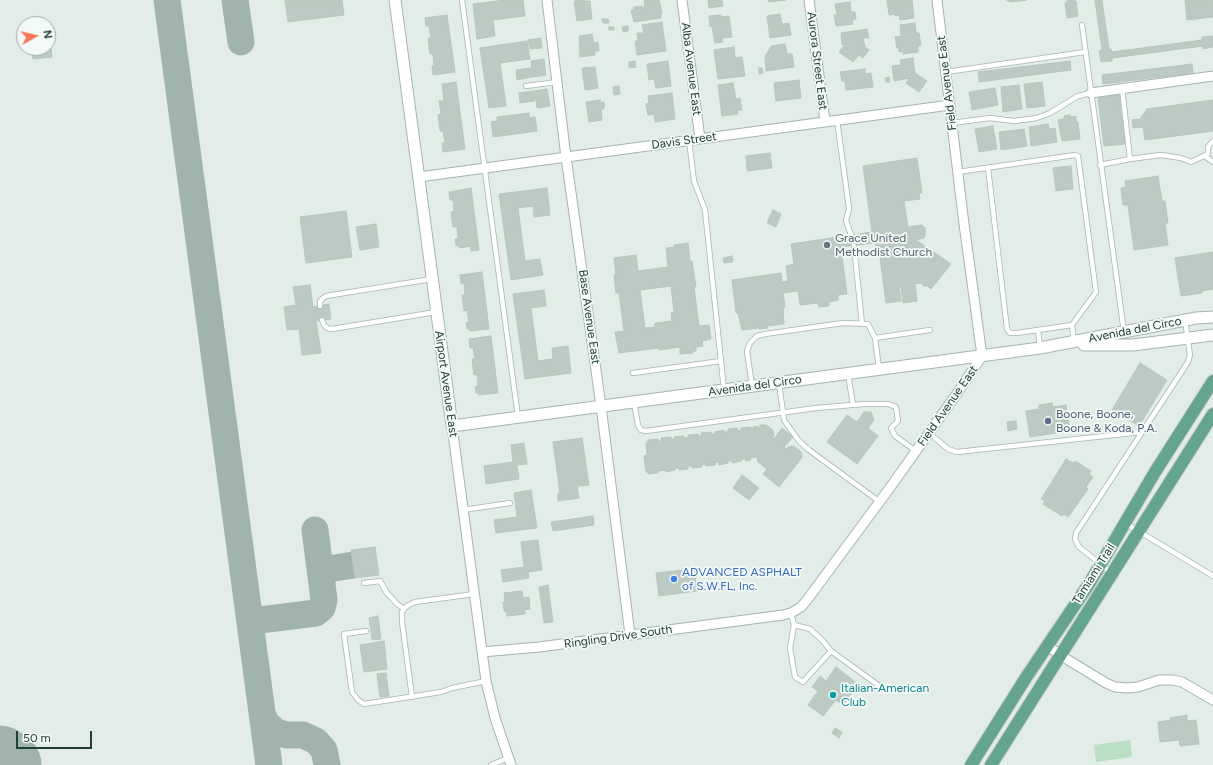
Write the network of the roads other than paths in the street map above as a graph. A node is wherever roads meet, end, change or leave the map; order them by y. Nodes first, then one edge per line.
1 (395, 0) edge
2 (462, 0) edge
3 (547, 0) edge
4 (682, 0) edge
5 (809, 0) edge
6 (937, 0) edge
7 (1082, 25) dead end
8 (1085, 52) junction
9 (946, 72) junction
10 (1213, 76) edge
11 (557, 82) junction
12 (526, 86) dead end
13 (1122, 88) junction
14 (1091, 92) junction
15 (950, 105) junction
16 (837, 120) junction
17 (825, 121) junction
18 (952, 123) junction
19 (700, 139) junction
20 (689, 140) junction
21 (1213, 141) edge
22 (1206, 156) junction
23 (566, 157) junction
24 (1130, 159) junction
25 (1213, 162) edge
26 (1100, 165) junction
27 (485, 168) junction
28 (988, 168) junction
29 (958, 172) junction
30 (419, 177) junction
31 (851, 235) dead end
32 (854, 246) dead end
33 (432, 279) junction
34 (320, 306) dead end
35 (437, 311) junction
36 (1213, 317) edge
37 (322, 320) dead end
38 (1185, 320) junction
39 (862, 324) junction
40 (1072, 325) junction
41 (930, 330) dead end
42 (1038, 330) junction
43 (1124, 332) junction
44 (1213, 335) edge
45 (875, 338) junction
46 (1187, 338) junction
47 (1074, 342) junction
48 (1057, 346) junction
49 (1040, 348) junction
50 (982, 356) junction
51 (721, 361) junction
52 (879, 370) junction
53 (634, 373) dead end
54 (848, 374) junction
55 (1213, 381) edge
56 (779, 383) junction
57 (752, 386) junction
58 (724, 390) junction
59 (634, 402) junction
60 (853, 405) junction
61 (601, 406) junction
62 (783, 414) junction
63 (1213, 414) edge
64 (518, 417) junction
65 (452, 426) junction
66 (1142, 432) junction
67 (929, 433) junction
68 (916, 451) junction
69 (880, 502) junction
70 (510, 503) dead end
71 (463, 510) junction
72 (1125, 523) junction
73 (1139, 531) junction
74 (1101, 564) junction
75 (1112, 573) junction
76 (1213, 576) edge
77 (364, 583) dead end
78 (474, 594) junction
79 (404, 609) junction
80 (791, 613) junction
81 (753, 619) joint
82 (794, 625) junction
83 (366, 631) dead end
84 (630, 635) junction
85 (1048, 646) junction
86 (830, 651) junction
87 (482, 652) junction
88 (1060, 656) junction
89 (486, 681) junction
90 (878, 685) dead end
91 (412, 697) junction
92 (1213, 700) edge
93 (510, 761) edge
94 (491, 765) edge
95 (971, 765) edge
96 (992, 765) edge

1 - 30 street, Airport Avenue East
2 - 27 lane
3 - 11 street, Base Avenue East
4 - 19 street, Alba Avenue East
5 - 17 street, Aurora Street East
6 - 9 street, Field Avenue East
7 - 8 lane
8 - 9 lane
8 - 14 lane
9 - 15 street, Field Avenue East
10 - 13 street
11 - 12 lane
11 - 23 street, Base Avenue East
13 - 14 street
13 - 24 lane
14 - 18 lane
14 - 26 lane
15 - 16 street, Davis Street
15 - 18 street, Field Avenue East
16 - 17 street, Davis Street
16 - 31 lane
17 - 19 street, Davis Street
18 - 29 street, Field Avenue East
19 - 20 street, Davis Street
20 - 23 street, Davis Street
20 - 51 lane
21 - 22 lane
22 - 24 lane
22 - 25 lane
23 - 27 street, Davis Street
23 - 61 street, Base Avenue East
24 - 26 lane
26 - 43 lane
27 - 30 street, Davis Street
27 - 64 lane
28 - 29 lane
28 - 40 lane
28 - 42 lane
29 - 50 street, Field Avenue East
30 - 33 street, Airport Avenue East
32 - 39 lane
33 - 34 lane
33 - 35 street, Airport Avenue East
35 - 37 lane
35 - 65 street, Airport Avenue East
36 - 38 street, Avenida del Circo
38 - 43 street, Avenida del Circo
38 - 46 lane
39 - 45 lane
39 - 57 lane
40 - 42 lane
40 - 47 lane
41 - 45 lane
42 - 49 lane
43 - 47 street, Avenida del Circo
44 - 46 street, Avenida del Circo
45 - 52 lane
46 - 48 street, Avenida del Circo
46 - 66 lane
47 - 48 street, Avenida del Circo
48 - 49 street, Avenida del Circo
49 - 50 street, Avenida del Circo
50 - 52 street, Avenida del Circo
50 - 67 street, Field Avenue East
51 - 53 lane
51 - 58 lane
52 - 54 street, Avenida del Circo
54 - 56 street, Avenida del Circo
54 - 60 lane
55 - 72 main road, Tamiami Trail
56 - 57 street, Avenida del Circo
56 - 62 lane
57 - 58 street, Avenida del Circo
58 - 59 street, Avenida del Circo
59 - 61 street, Avenida del Circo
59 - 62 lane
60 - 62 lane
60 - 68 lane
61 - 64 street, Avenida del Circo
61 - 84 street, Base Avenue East
62 - 69 lane
63 - 73 main road, Tamiami Trail
64 - 65 street, Avenida del Circo
65 - 71 street, Airport Avenue East
66 - 67 lane
66 - 74 lane
67 - 68 street, Field Avenue East
68 - 69 street, Field Avenue East
69 - 80 street, Field Avenue East
70 - 71 lane
71 - 78 street, Airport Avenue East
72 - 73 lane
72 - 74 main road, Tamiami Trail
73 - 75 main road, Tamiami Trail
73 - 76 lane
74 - 75 lane
74 - 85 main road, Tamiami Trail
75 - 88 main road, Tamiami Trail
77 - 79 lane
78 - 79 lane
78 - 87 street, Airport Avenue East
79 - 91 lane
80 - 81 street, Field Avenue East
80 - 82 lane
81 - 84 street, Ringling Drive South
82 - 86 lane
82 - 86 lane
83 - 91 lane
84 - 87 street, Ringling Drive South
85 - 88 street
85 - 95 main road, Tamiami Trail
86 - 90 lane
87 - 89 street, Airport Avenue East
88 - 92 street
88 - 96 main road, Tamiami Trail
89 - 91 lane
89 - 93 street, Airport Avenue East
93 - 94 lane

